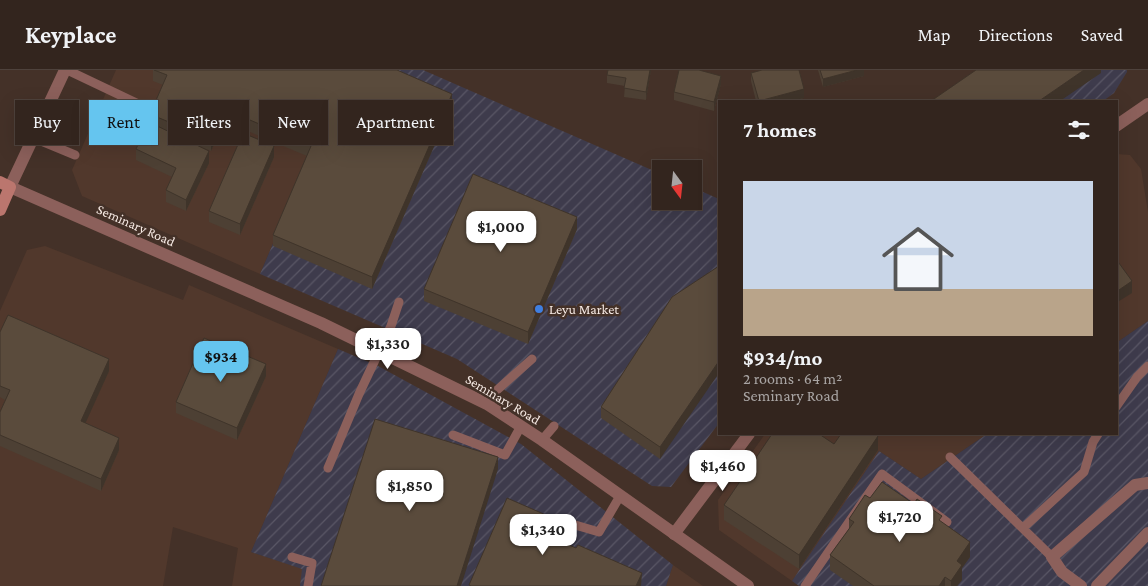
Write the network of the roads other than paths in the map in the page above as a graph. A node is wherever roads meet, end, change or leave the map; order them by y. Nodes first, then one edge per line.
1 (66, 70) edge
2 (52, 100) edge
3 (130, 100) edge
4 (1148, 104) edge
5 (1118, 125) edge
6 (30, 145) edge
7 (51, 145) edge
8 (75, 155) dead end
9 (5, 184) edge
10 (0, 210) edge
11 (399, 302) dead end
12 (379, 350) junction
13 (532, 359) dead end
14 (1148, 366) edge
15 (487, 404) junction
16 (1118, 404) edge
17 (521, 426) junction
18 (554, 426) dead end
19 (453, 435) dead end
20 (748, 435) edge
21 (1097, 435) edge
22 (542, 440) junction
23 (950, 457) dead end
24 (328, 468) dead end
25 (1148, 483) edge
26 (620, 496) junction
27 (554, 519) edge
28 (947, 522) dead end
29 (1023, 528) junction
30 (1148, 533) edge
31 (674, 534) junction
32 (292, 557) dead end
33 (1052, 557) junction
34 (308, 586) edge
35 (748, 586) edge
36 (805, 586) edge
37 (1081, 586) edge
38 (1098, 586) edge

1 - 2 street
1 - 3 lane
4 - 5 street
6 - 9 street
7 - 8 lane
9 - 10 main road
9 - 12 street, Seminary Road
11 - 12 lane
12 - 15 street, Seminary Road
12 - 24 lane
13 - 15 lane
14 - 16 lane
15 - 17 street, Seminary Road
17 - 19 lane
17 - 22 street, Seminary Road
18 - 22 lane
20 - 31 street
21 - 29 lane
22 - 26 street, Seminary Road
23 - 29 lane
25 - 33 street
26 - 27 lane
26 - 31 street, Seminary Road
28 - 36 lane
29 - 33 lane
30 - 38 street
31 - 35 street, Seminary Road
32 - 34 lane
33 - 37 street

